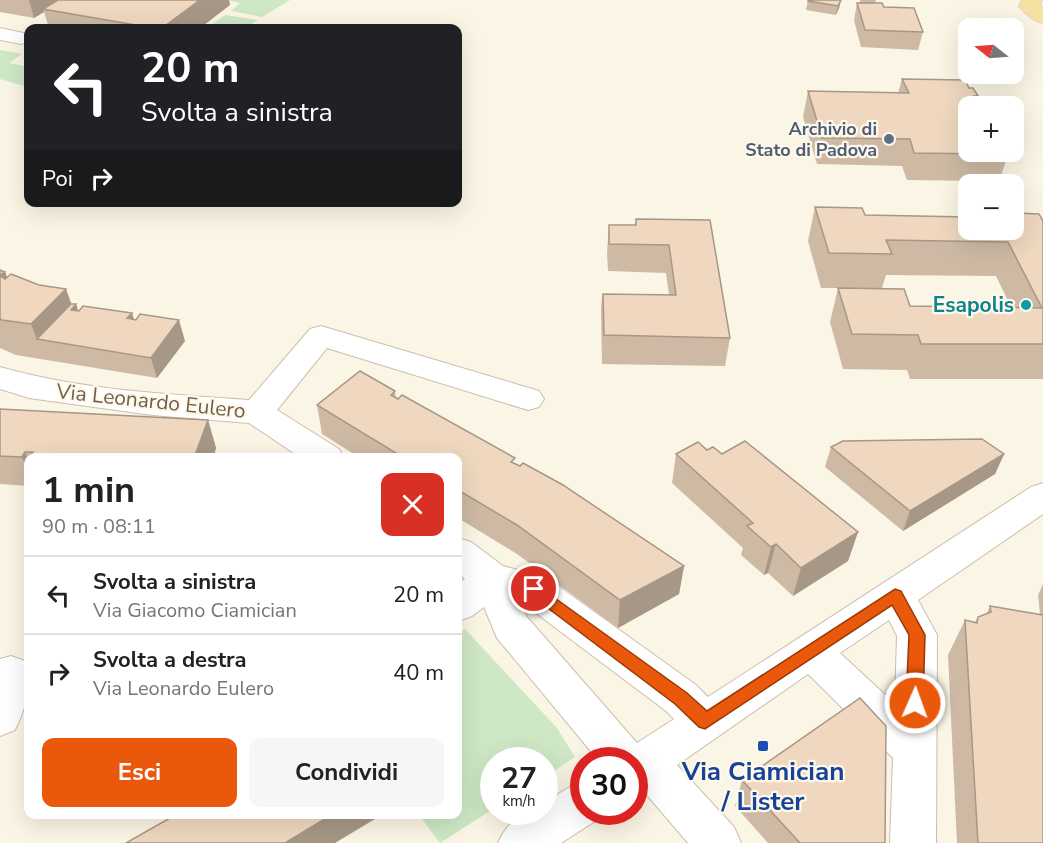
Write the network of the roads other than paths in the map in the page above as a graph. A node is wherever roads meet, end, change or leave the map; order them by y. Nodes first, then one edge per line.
1 (0, 34) edge
2 (24, 49) edge
3 (0, 378) edge
4 (528, 399) dead end
5 (257, 412) junction
6 (319, 453) edge
7 (1043, 496) edge
8 (462, 555) edge
9 (492, 579) junction
10 (895, 595) junction
11 (462, 602) edge
12 (811, 651) junction
13 (11, 673) dead end
14 (0, 717) edge
15 (705, 721) junction
16 (620, 747) edge
17 (913, 749) junction
18 (648, 756) edge
19 (648, 776) edge
20 (570, 812) edge
21 (522, 843) edge
22 (718, 843) edge
23 (913, 843) edge

1 - 2 street
3 - 5 street, Via Leonardo Eulero
4 - 5 street
5 - 6 street, Via Leonardo Eulero
7 - 10 street
8 - 9 street
9 - 11 street
9 - 15 street
9 - 16 street
10 - 12 street
10 - 17 street
12 - 15 street
12 - 17 street
13 - 14 street
15 - 18 street
17 - 23 street
19 - 22 street
20 - 21 street

